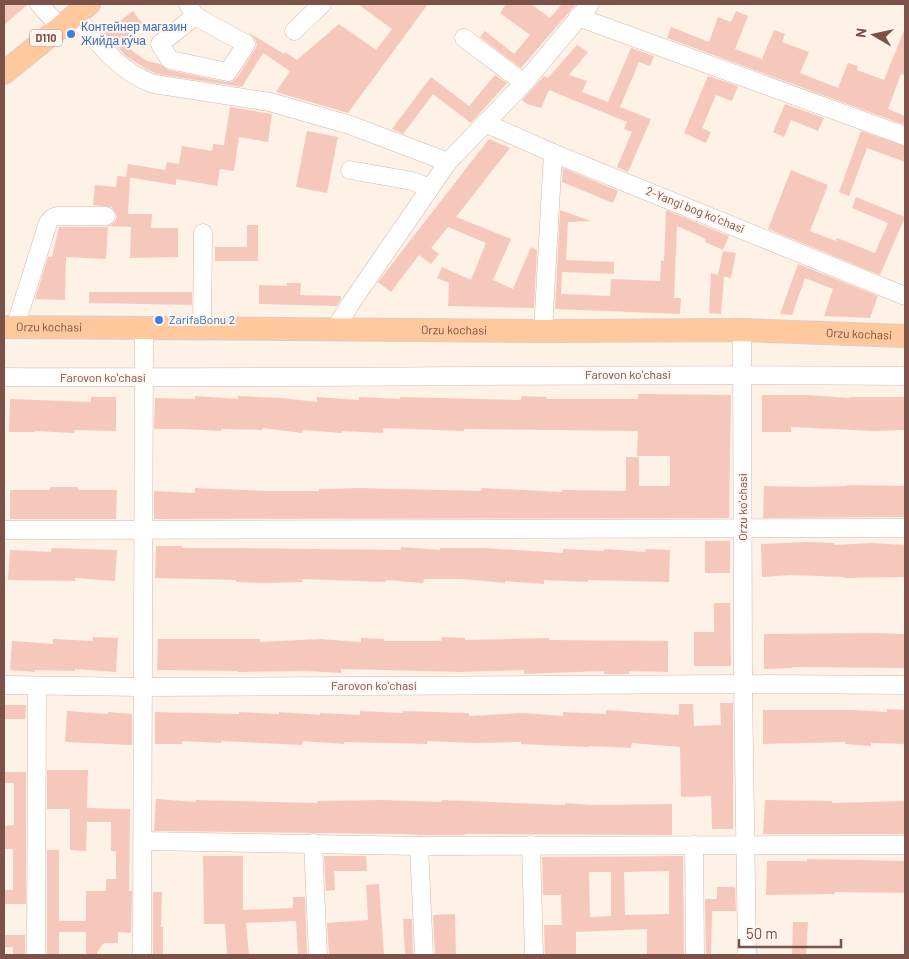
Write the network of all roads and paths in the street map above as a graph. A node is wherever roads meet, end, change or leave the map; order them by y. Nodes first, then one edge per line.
1 (39, 4) edge
2 (322, 4) edge
3 (584, 10) edge
4 (74, 15) edge
5 (294, 31) dead end
6 (464, 38) dead end
7 (4, 73) edge
8 (524, 83) junction
9 (485, 123) junction
10 (905, 136) edge
11 (554, 153) junction
12 (448, 162) junction
13 (350, 170) dead end
14 (430, 188) junction
15 (106, 216) dead end
16 (203, 233) dead end
17 (905, 296) edge
18 (9, 327) edge
19 (202, 328) junction
20 (144, 329) junction
21 (335, 329) junction
22 (742, 330) junction
23 (543, 331) junction
24 (905, 336) edge
25 (743, 374) junction
26 (905, 376) edge
27 (4, 377) edge
28 (142, 378) junction
29 (743, 528) junction
30 (905, 528) edge
31 (4, 530) edge
32 (142, 530) junction
33 (744, 684) junction
34 (4, 685) edge
35 (905, 685) edge
36 (37, 686) junction
37 (142, 686) junction
38 (142, 842) junction
39 (313, 843) junction
40 (530, 845) junction
41 (694, 845) junction
42 (746, 845) junction
43 (905, 845) edge
44 (419, 846) junction
45 (36, 955) edge
46 (142, 955) edge
47 (318, 955) edge
48 (424, 955) edge
49 (534, 955) edge
50 (696, 955) edge
51 (747, 955) edge

1 - 4 street
2 - 5 street
3 - 8 street
3 - 10 street
4 - 7 main road, D110
4 - 12 street
6 - 8 street
8 - 9 street
9 - 11 street, 2-Yangi bog koʼchasi
9 - 12 street
11 - 17 street, 2-Yangi bog koʼchasi
11 - 23 street
12 - 14 street
13 - 14 street
14 - 21 street
15 - 18 street
16 - 19 street
18 - 20 main road, Orzu kochasi
19 - 20 main road, Orzu kochasi
19 - 21 main road, Orzu kochasi
20 - 28 street
21 - 23 main road, Orzu kochasi
22 - 23 main road, Orzu kochasi
22 - 24 main road, Orzu kochasi
22 - 25 street, Orzu koʻchasi
25 - 26 street, Farovon koʻchasi
25 - 28 street, Farovon koʻchasi
25 - 29 street, Orzu koʻchasi
27 - 28 street, Farovon koʻchasi
28 - 32 street
29 - 30 street
29 - 32 street
29 - 33 street, Orzu koʻchasi
31 - 32 street
32 - 37 street
33 - 35 street
33 - 37 street, Farovon koʻchasi
33 - 42 street, Orzu koʻchasi
34 - 36 street, Farovon koʻchasi
36 - 37 street, Farovon koʻchasi
36 - 45 street
37 - 38 street
38 - 39 street
38 - 46 street
39 - 44 street
39 - 47 street
40 - 41 street
40 - 44 street
40 - 49 street
41 - 42 street
41 - 50 street
42 - 43 street
42 - 51 street, Orzu koʻchasi
44 - 48 street

